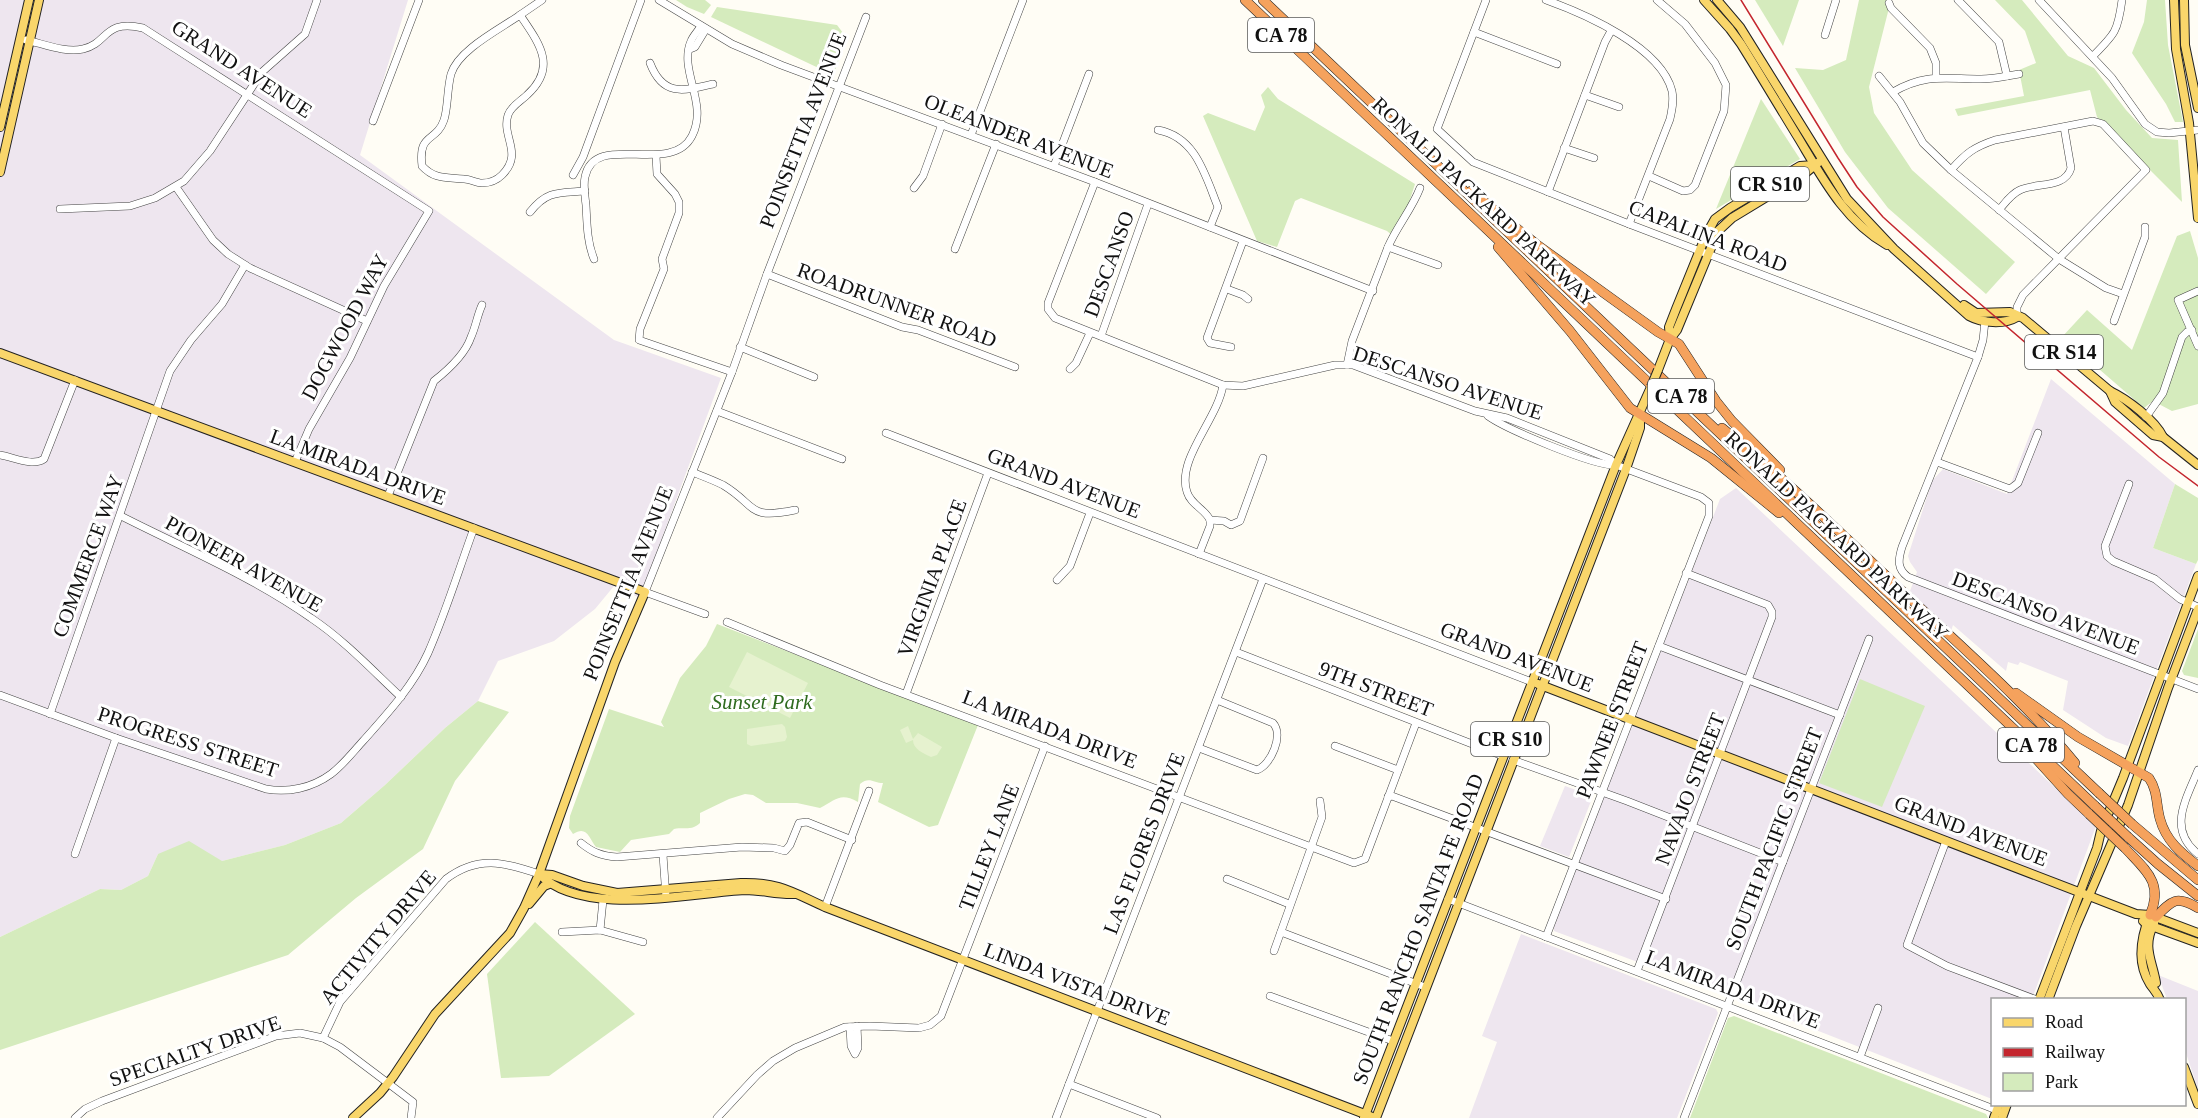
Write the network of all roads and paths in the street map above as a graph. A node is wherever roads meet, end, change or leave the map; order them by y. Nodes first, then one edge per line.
1 (29, 0) edge
2 (39, 0) edge
3 (317, 0) edge
4 (418, 0) edge
5 (542, 0) edge
6 (641, 0) edge
7 (659, 0) edge
8 (1023, 0) edge
9 (1245, 0) edge
10 (1263, 0) edge
11 (1486, 0) edge
12 (1546, 0) edge
13 (1657, 0) edge
14 (1704, 0) edge
15 (1717, 0) edge
16 (1836, 0) edge
17 (1958, 0) edge
18 (2039, 0) edge
19 (2052, 0) edge
20 (2122, 0) edge
21 (2174, 0) edge
22 (2184, 0) edge
23 (1888, 3) dead end
24 (2046, 6) junction
25 (520, 15) junction
26 (866, 17) dead end
27 (703, 27) junction
28 (1611, 31) junction
29 (1474, 32) junction
30 (1825, 34) dead end
31 (25, 40) junction
32 (2093, 56) junction
33 (650, 63) dead end
34 (1557, 64) dead end
35 (1089, 74) dead end
36 (2019, 74) dead end
37 (1879, 76) dead end
38 (2007, 76) junction
39 (1766, 77) junction
40 (1936, 78) junction
41 (713, 84) dead end
42 (840, 87) junction
43 (693, 89) junction
44 (1893, 92) junction
45 (247, 94) junction
46 (1585, 95) junction
47 (1619, 107) dead end
48 (2198, 108) edge
49 (373, 121) dead end
50 (942, 124) junction
51 (0, 127) edge
52 (2064, 127) junction
53 (1158, 130) dead end
54 (2194, 130) edge
55 (971, 135) junction
56 (996, 144) junction
57 (1417, 147) junction
58 (1564, 148) junction
59 (656, 156) junction
60 (1594, 158) dead end
61 (1818, 163) junction
62 (1054, 166) junction
63 (1951, 170) junction
64 (0, 172) edge
65 (573, 175) dead end
66 (1648, 176) junction
67 (1095, 182) junction
68 (176, 187) junction
69 (915, 188) dead end
70 (1420, 188) dead end
71 (585, 191) junction
72 (1548, 192) junction
73 (1148, 204) junction
74 (60, 209) dead end
75 (1999, 210) junction
76 (429, 211) joint
77 (530, 212) dead end
78 (2198, 218) edge
79 (1629, 224) junction
80 (1210, 227) junction
81 (2145, 227) dead end
82 (1488, 230) junction
83 (1243, 241) junction
84 (1388, 247) junction
85 (955, 249) dead end
86 (1703, 252) junction
87 (594, 259) dead end
88 (2059, 259) junction
89 (245, 265) junction
90 (1438, 265) dead end
91 (767, 274) junction
92 (1227, 289) junction
93 (1372, 291) junction
94 (2198, 291) edge
95 (1946, 294) junction
96 (2123, 294) junction
97 (1248, 299) dead end
98 (482, 305) dead end
99 (2017, 317) junction
100 (367, 321) junction
101 (1985, 321) junction
102 (2114, 321) dead end
103 (2192, 330) junction
104 (1090, 333) junction
105 (1101, 336) junction
106 (1670, 339) junction
107 (2198, 346) edge
108 (740, 347) junction
109 (1231, 347) dead end
110 (0, 353) edge
111 (1978, 357) junction
112 (1347, 365) junction
113 (1015, 367) dead end
114 (1070, 369) dead end
115 (732, 372) junction
116 (814, 377) dead end
117 (75, 380) junction
118 (1668, 384) junction
119 (1223, 385) junction
120 (2110, 391) junction
121 (2119, 406) junction
122 (157, 410) junction
123 (717, 411) junction
124 (1640, 415) junction
125 (2146, 417) junction
126 (886, 433) dead end
127 (2038, 433) dead end
128 (2163, 437) junction
129 (0, 455) edge
130 (1263, 458) dead end
131 (842, 459) dead end
132 (295, 462) junction
133 (1937, 462) junction
134 (1616, 465) junction
135 (2198, 465) edge
136 (1626, 469) junction
137 (692, 472) junction
138 (988, 473) junction
139 (2129, 484) dead end
140 (388, 495) junction
141 (1813, 508) junction
142 (795, 510) dead end
143 (1090, 513) junction
144 (121, 516) junction
145 (1709, 516) joint
146 (1210, 520) junction
147 (474, 528) junction
148 (1199, 554) junction
149 (1830, 554) junction
150 (1686, 573) junction
151 (2198, 576) edge
152 (1263, 579) junction
153 (1056, 580) dead end
154 (645, 592) junction
155 (2188, 603) junction
156 (2198, 608) edge
157 (705, 614) dead end
158 (1557, 618) junction
159 (727, 622) dead end
160 (1561, 636) junction
161 (1869, 639) dead end
162 (1659, 646) junction
163 (1236, 652) junction
164 (1986, 669) junction
165 (2161, 675) junction
166 (2171, 679) junction
167 (1748, 681) junction
168 (1532, 682) junction
169 (1967, 684) junction
170 (1541, 685) junction
171 (2198, 689) edge
172 (906, 694) junction
173 (0, 695) edge
174 (401, 697) junction
175 (1217, 699) junction
176 (50, 714) junction
177 (1840, 715) junction
178 (1630, 720) junction
179 (1416, 723) junction
180 (116, 738) junction
181 (1045, 746) junction
182 (1335, 746) dead end
183 (1199, 748) junction
184 (1721, 754) junction
185 (1503, 756) junction
186 (1514, 760) junction
187 (2128, 765) junction
188 (1398, 770) junction
189 (2198, 770) edge
190 (2139, 772) junction
191 (1811, 789) junction
192 (869, 791) dead end
193 (1602, 793) junction
194 (2099, 793) junction
195 (1180, 797) junction
196 (1388, 797) junction
197 (1320, 801) dead end
198 (1693, 827) junction
199 (1477, 828) junction
200 (1487, 832) junction
201 (852, 840) junction
202 (1946, 841) junction
203 (580, 843) dead end
204 (1311, 847) junction
205 (75, 854) dead end
206 (2198, 854) edge
207 (663, 855) junction
208 (1783, 862) junction
209 (1575, 865) junction
210 (2198, 866) edge
211 (539, 874) junction
212 (1227, 879) dead end
213 (2198, 880) edge
214 (549, 884) junction
215 (2080, 892) junction
216 (666, 893) junction
217 (2089, 896) junction
218 (2198, 896) edge
219 (1448, 899) junction
220 (603, 900) junction
221 (1666, 900) junction
222 (1458, 903) junction
223 (1289, 904) junction
224 (825, 907) junction
225 (524, 908) junction
226 (2198, 908) edge
227 (2151, 921) junction
228 (600, 930) junction
229 (562, 932) dead end
230 (1281, 932) junction
231 (2198, 933) edge
232 (1546, 937) junction
233 (644, 942) dead end
234 (2198, 943) edge
235 (1274, 951) dead end
236 (964, 960) junction
237 (1637, 971) junction
238 (1415, 983) junction
239 (1425, 987) junction
240 (2157, 991) edge
241 (1270, 996) dead end
242 (2035, 998) edge
243 (2038, 998) edge
244 (2048, 998) edge
245 (1727, 1006) junction
246 (1878, 1008) dead end
247 (1097, 1011) junction
248 (323, 1038) junction
249 (1393, 1041) junction
250 (1860, 1057) junction
251 (2186, 1072) edge
252 (387, 1084) junction
253 (1069, 1084) junction
254 (2198, 1104) edge
255 (2001, 1111) edge
256 (1365, 1116) edge
257 (75, 1118) edge
258 (352, 1118) edge
259 (411, 1118) edge
260 (717, 1118) edge
261 (1056, 1118) edge
262 (1157, 1118) edge
263 (1376, 1118) edge
264 (1684, 1118) edge

1 - 31 main road
2 - 31 main road
3 - 45 street
4 - 49 street
5 - 25 street
6 - 65 street
7 - 27 street, OLEANDER AVENUE
8 - 55 street
9 - 82 highway, RONALD PACKARD PARKWAY / CA 78
10 - 57 highway, RONALD PACKARD PARKWAY / CA 78
11 - 29 street
12 - 28 street
13 - 66 street
14 - 39 main road, CR S14
15 - 39 main road, CR S14
16 - 30 street
17 - 38 street
18 - 24 street
19 - 24 street
20 - 32 street
21 - 54 main road
22 - 48 main road
23 - 40 street
24 - 32 street
25 - 25 street
26 - 42 street, POINSETTIA AVENUE
27 - 42 street, OLEANDER AVENUE
27 - 43 street
28 - 46 street
28 - 66 street
29 - 34 street
29 - 72 street, CAPALINA ROAD
31 - 45 street, GRAND AVENUE
31 - 51 main road
31 - 64 main road
32 - 54 street
33 - 43 street
35 - 62 street
36 - 38 street
37 - 44 street
38 - 40 street
39 - 61 main road, CR S14
40 - 44 street
41 - 43 street
42 - 50 street, OLEANDER AVENUE
42 - 91 street, POINSETTIA AVENUE
43 - 59 street
44 - 63 street
45 - 68 street
45 - 76 street, GRAND AVENUE
46 - 47 street
46 - 58 street
50 - 55 street, OLEANDER AVENUE
50 - 69 street
52 - 63 street
52 - 75 street
52 - 88 street
53 - 80 street
54 - 78 main road
55 - 56 street, OLEANDER AVENUE
56 - 62 street, OLEANDER AVENUE
56 - 85 street
57 - 106 highway
57 - 118 highway, RONALD PACKARD PARKWAY / CA 78
58 - 60 street
58 - 72 street
59 - 71 street
59 - 115 street
61 - 86 main road, CR S10
61 - 95 main road, CR S14
62 - 67 street, OLEANDER AVENUE
63 - 75 street
66 - 79 street
67 - 73 street, OLEANDER AVENUE
67 - 104 street, DESCANSO AVENUE
68 - 74 street
68 - 89 street
70 - 84 street
71 - 77 street
71 - 87 street
72 - 79 street, CAPALINA ROAD
73 - 80 street, OLEANDER AVENUE
73 - 105 street, DESCANSO
75 - 88 street
76 - 100 street, DOGWOOD WAY
79 - 86 street, CAPALINA ROAD
80 - 83 street, OLEANDER AVENUE
81 - 96 street
82 - 124 highway
82 - 149 highway, RONALD PACKARD PARKWAY / CA 78
83 - 92 street
83 - 93 street, OLEANDER AVENUE
84 - 90 street
84 - 93 street
86 - 106 main road, CR S10
86 - 111 street, CAPALINA ROAD
88 - 96 street
88 - 99 street
89 - 100 street
89 - 122 street, COMMERCE WAY
91 - 108 street, POINSETTIA AVENUE
91 - 113 street, ROADRUNNER ROAD
92 - 97 street
92 - 109 street
93 - 112 street
94 - 103 street
95 - 99 main road, CR S14
95 - 101 main road, CR S14
96 - 102 street
98 - 140 street
99 - 101 main road, CR S14
99 - 120 main road, CR S14
100 - 132 street, DOGWOOD WAY
101 - 111 street
103 - 107 street
103 - 125 street
104 - 105 street, DESCANSO AVENUE
104 - 114 street
105 - 119 street, DESCANSO AVENUE
106 - 124 main road, CR S10, bridge
106 - 141 highway
108 - 115 street, POINSETTIA AVENUE
108 - 116 street
110 - 117 main road, LA MIRADA DRIVE
111 - 133 street
112 - 119 street, DESCANSO AVENUE
112 - 134 street, DESCANSO AVENUE
115 - 123 street, POINSETTIA AVENUE
117 - 122 main road, LA MIRADA DRIVE
117 - 129 street
118 - 141 highway
118 - 194 highway, RONALD PACKARD PARKWAY / CA 78
119 - 146 street
120 - 121 main road, CR S14
120 - 125 main road, CR S14
121 - 125 main road
121 - 128 main road, CR S14
122 - 132 main road, LA MIRADA DRIVE
122 - 144 street, COMMERCE WAY
123 - 131 street
123 - 137 street, POINSETTIA AVENUE
124 - 134 main road, SOUTH RANCHO SANTA FE ROAD / CR S10
124 - 136 main road, SOUTH RANCHO SANTA FE ROAD / CR S10
124 - 149 highway
125 - 128 main road, CR S14
126 - 138 street, GRAND AVENUE
127 - 133 street
128 - 135 main road, CR S14
130 - 146 street
132 - 140 main road, LA MIRADA DRIVE
133 - 165 street, DESCANSO AVENUE
134 - 136 street, DESCANSO AVENUE
134 - 158 main road, SOUTH RANCHO SANTA FE ROAD / CR S10
136 - 145 street, DESCANSO AVENUE
136 - 160 main road, SOUTH RANCHO SANTA FE ROAD / CR S10
137 - 142 street
137 - 154 street, POINSETTIA AVENUE
138 - 143 street, GRAND AVENUE
138 - 172 street, VIRGINIA PLACE
139 - 155 street
140 - 147 main road, LA MIRADA DRIVE
141 - 164 highway
143 - 148 street, GRAND AVENUE
143 - 153 street
144 - 174 street, PIONEER AVENUE
144 - 176 street, COMMERCE WAY
145 - 150 street, PAWNEE STREET
146 - 148 street
147 - 154 main road, LA MIRADA DRIVE
147 - 174 street, PROGRESS STREET
148 - 152 street, GRAND AVENUE
149 - 169 highway, RONALD PACKARD PARKWAY / CA 78
150 - 162 street, PAWNEE STREET
150 - 167 street, NAVAJO STREET
151 - 155 main road
152 - 163 street, LAS FLORES DRIVE
152 - 168 street, GRAND AVENUE
154 - 157 street, LA MIRADA DRIVE
154 - 211 main road, POINSETTIA AVENUE
155 - 156 street
155 - 165 main road
156 - 166 main road
158 - 160 main road
158 - 168 main road, SOUTH RANCHO SANTA FE ROAD / CR S10
159 - 172 street, LA MIRADA DRIVE
160 - 170 main road, SOUTH RANCHO SANTA FE ROAD / CR S10
161 - 177 street, SOUTH PACIFIC STREET
162 - 167 street
162 - 178 street, PAWNEE STREET
163 - 175 street, LAS FLORES DRIVE
163 - 179 street, 9TH STREET
164 - 187 highway
164 - 194 highway
165 - 166 street, DESCANSO AVENUE
165 - 187 main road
166 - 171 street, DESCANSO AVENUE
166 - 190 main road
167 - 177 street
167 - 184 street, NAVAJO STREET
168 - 170 main road, GRAND AVENUE
168 - 185 main road, SOUTH RANCHO SANTA FE ROAD / CR S10
169 - 218 highway, RONALD PACKARD PARKWAY / CA 78, bridge
169 - 227 highway, bridge
170 - 178 main road, GRAND AVENUE
170 - 186 main road, SOUTH RANCHO SANTA FE ROAD / CR S10
172 - 181 street, LA MIRADA DRIVE
173 - 176 street, PROGRESS STREET
174 - 180 street, PROGRESS STREET
175 - 183 street, LAS FLORES DRIVE
175 - 183 street
176 - 180 street, PROGRESS STREET
177 - 191 street, SOUTH PACIFIC STREET
178 - 184 main road, GRAND AVENUE
178 - 193 street, PAWNEE STREET
179 - 185 street, 9TH STREET
179 - 188 street
180 - 205 street
181 - 195 street, LA MIRADA DRIVE
181 - 236 street, TILLEY LANE
182 - 188 street
183 - 195 street, LAS FLORES DRIVE
184 - 191 main road, GRAND AVENUE
184 - 198 street, NAVAJO STREET
185 - 199 main road, SOUTH RANCHO SANTA FE ROAD / CR S10
186 - 193 street
186 - 200 main road, SOUTH RANCHO SANTA FE ROAD / CR S10
187 - 190 highway
187 - 215 main road
188 - 196 street
189 - 206 street
190 - 210 highway
190 - 217 main road
191 - 202 main road, GRAND AVENUE
191 - 208 street, SOUTH PACIFIC STREET
192 - 201 street
193 - 198 street
193 - 209 street, PAWNEE STREET
194 - 213 highway, RONALD PACKARD PARKWAY / CA 78, bridge
195 - 204 street, LA MIRADA DRIVE
195 - 247 street, LAS FLORES DRIVE
196 - 199 street
196 - 204 street, LA MIRADA DRIVE
197 - 204 street
198 - 208 street
198 - 221 street, NAVAJO STREET
199 - 200 street
199 - 219 main road, SOUTH RANCHO SANTA FE ROAD / CR S10
200 - 209 street
200 - 222 main road, SOUTH RANCHO SANTA FE ROAD / CR S10
201 - 207 street
201 - 224 street
202 - 215 main road, GRAND AVENUE
202 - 242 street
203 - 207 street
204 - 223 street
207 - 216 street
208 - 245 street, SOUTH PACIFIC STREET
209 - 221 street
209 - 232 street, PAWNEE STREET
211 - 214 main road
211 - 216 main road
211 - 225 main road, POINSETTIA AVENUE
211 - 248 street, ACTIVITY DRIVE
212 - 223 street
214 - 220 main road
214 - 225 main road
215 - 217 main road, GRAND AVENUE
215 - 243 main road
216 - 220 main road
216 - 224 main road
217 - 227 main road, GRAND AVENUE
217 - 244 main road
219 - 222 street, LA MIRADA DRIVE
219 - 238 main road, SOUTH RANCHO SANTA FE ROAD / CR S10
220 - 228 street
221 - 237 street, NAVAJO STREET
222 - 232 street, LA MIRADA DRIVE
222 - 239 main road, SOUTH RANCHO SANTA FE ROAD / CR S10
223 - 230 street
224 - 236 main road
225 - 252 main road, POINSETTIA AVENUE
226 - 227 highway
227 - 231 main road, GRAND AVENUE
227 - 234 main road, GRAND AVENUE
227 - 240 main road
228 - 229 street
228 - 233 street
230 - 235 street
230 - 238 street
232 - 237 street, LA MIRADA DRIVE
236 - 247 main road, LINDA VISTA DRIVE
236 - 260 street, LINDA VISTA DRIVE
237 - 245 street, LA MIRADA DRIVE
238 - 239 street
238 - 249 main road, SOUTH RANCHO SANTA FE ROAD / CR S10
239 - 263 main road, SOUTH RANCHO SANTA FE ROAD / CR S10
241 - 249 street
245 - 250 street, LA MIRADA DRIVE
245 - 264 street, SOUTH PACIFIC STREET
246 - 250 street
247 - 253 street, LAS FLORES DRIVE
247 - 256 main road, LINDA VISTA DRIVE
248 - 252 street, SPECIALTY DRIVE
248 - 257 street, SPECIALTY DRIVE
249 - 256 main road, SOUTH RANCHO SANTA FE ROAD / CR S10
250 - 255 street, LA MIRADA DRIVE
251 - 254 main road
252 - 258 main road, POINSETTIA AVENUE
252 - 259 street, SPECIALTY DRIVE
253 - 261 street, LAS FLORES DRIVE
253 - 262 street
256 - 263 main road, LINDA VISTA DRIVE

